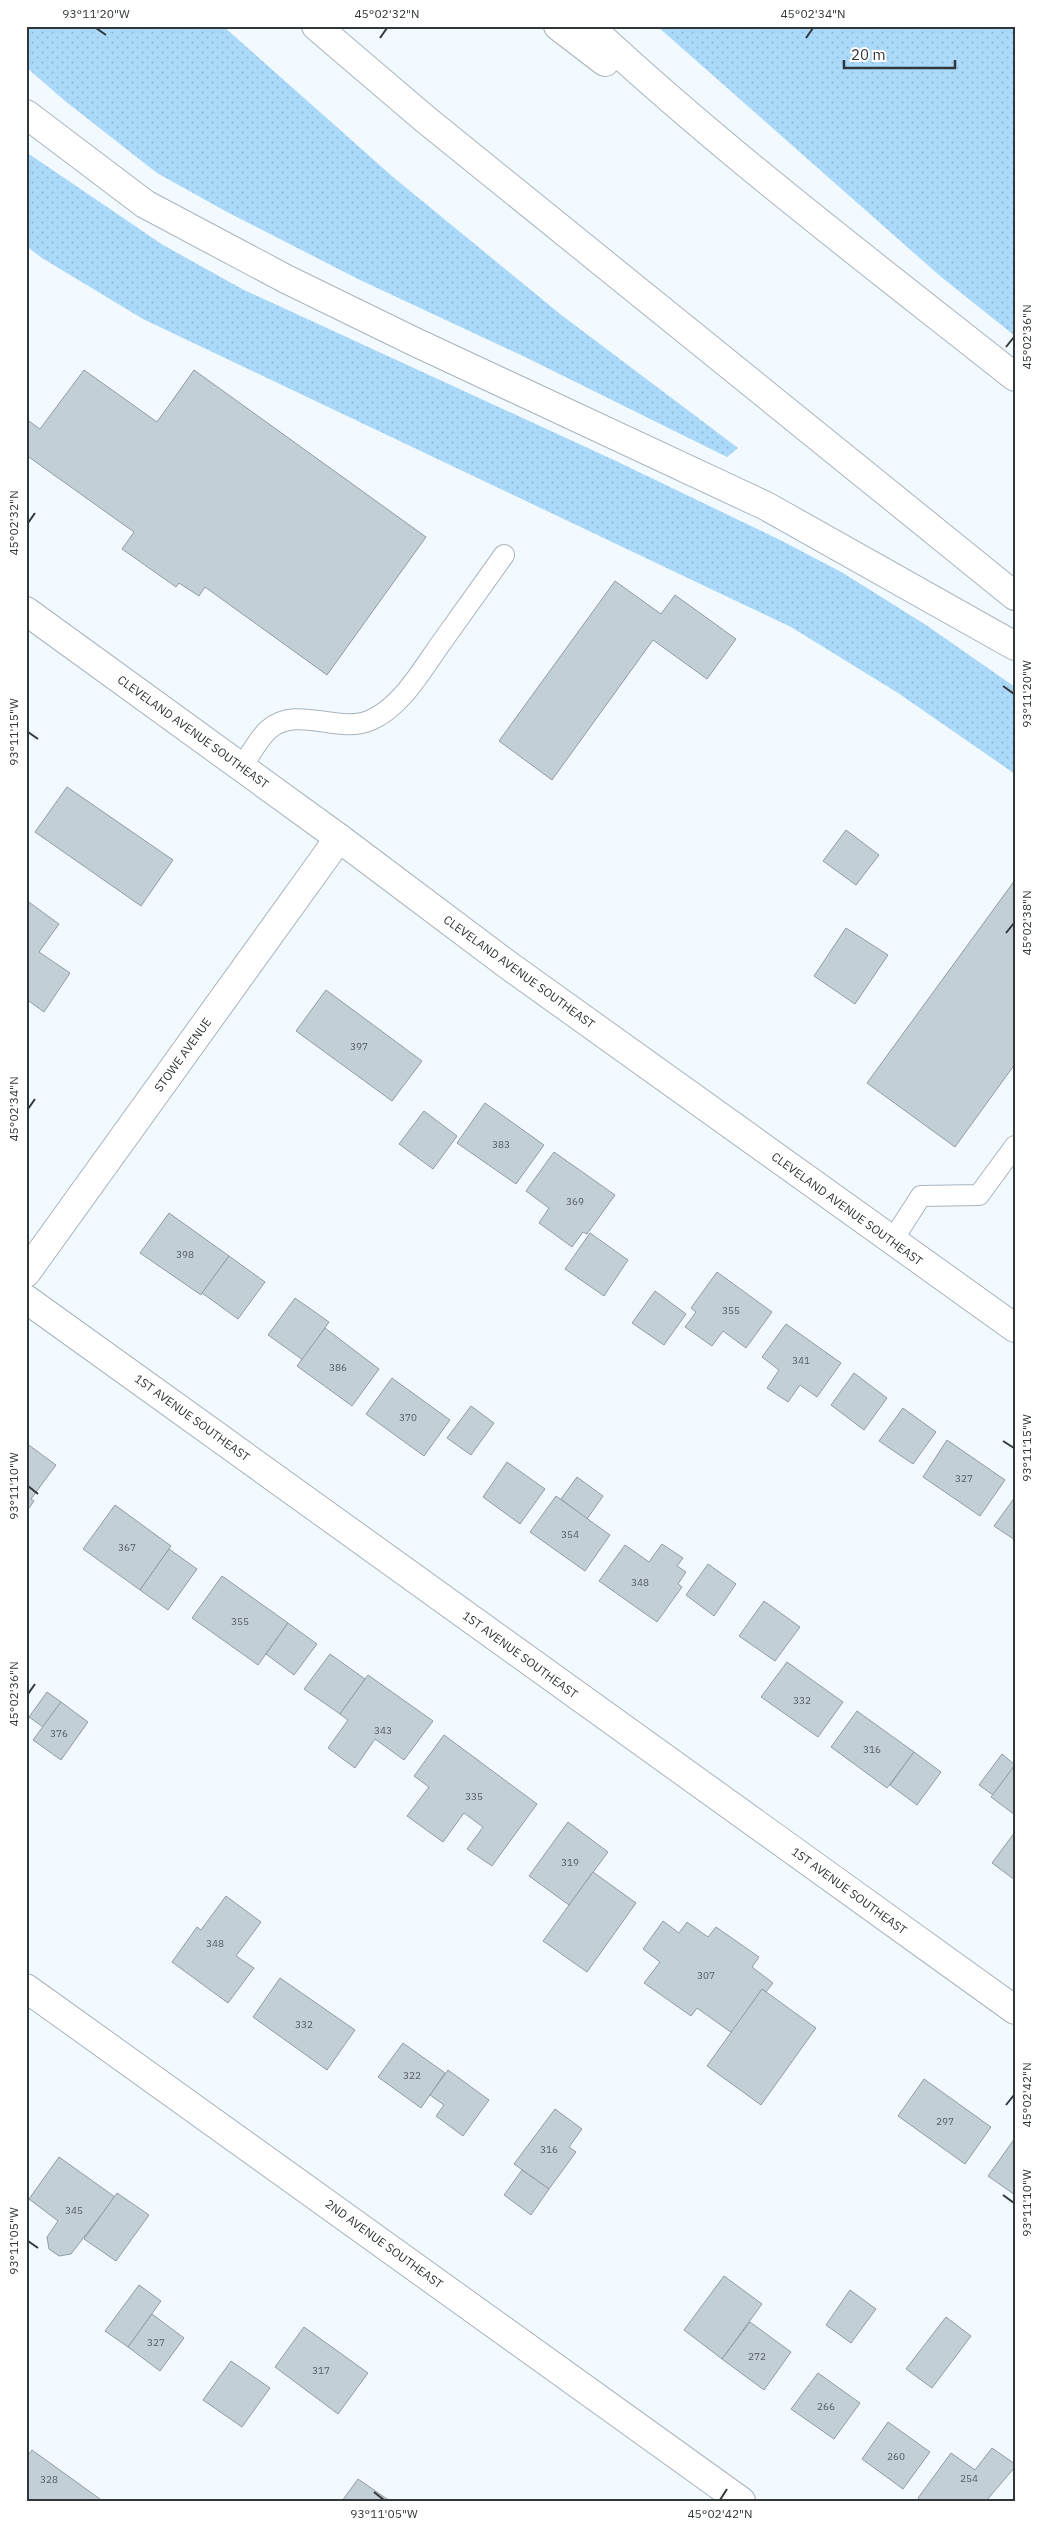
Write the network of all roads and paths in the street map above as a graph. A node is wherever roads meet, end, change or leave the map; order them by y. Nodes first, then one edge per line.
1 (316, 26) edge
2 (558, 26) edge
3 (589, 26) edge
4 (26, 114) edge
5 (777, 189) junction
6 (1015, 377) edge
7 (504, 555) dead end
8 (1015, 596) edge
9 (26, 611) edge
10 (1015, 646) edge
11 (242, 767) junction
12 (339, 838) junction
13 (1015, 1146) edge
14 (892, 1241) junction
15 (26, 1273) edge
16 (26, 1299) edge
17 (1015, 1328) edge
18 (26, 1988) edge
19 (1015, 2010) edge
20 (741, 2501) edge

1 - 8 main road
2 - 5 main road
3 - 5 main road
4 - 10 main road
5 - 6 main road
7 - 11 lane
9 - 11 main road, CLEVELAND AVENUE SOUTHEAST
11 - 12 main road, CLEVELAND AVENUE SOUTHEAST
12 - 14 main road, CLEVELAND AVENUE SOUTHEAST
12 - 15 main road, STOWE AVENUE
13 - 14 lane
14 - 17 main road, CLEVELAND AVENUE SOUTHEAST
16 - 19 main road, 1ST AVENUE SOUTHEAST
18 - 20 main road, 2ND AVENUE SOUTHEAST

